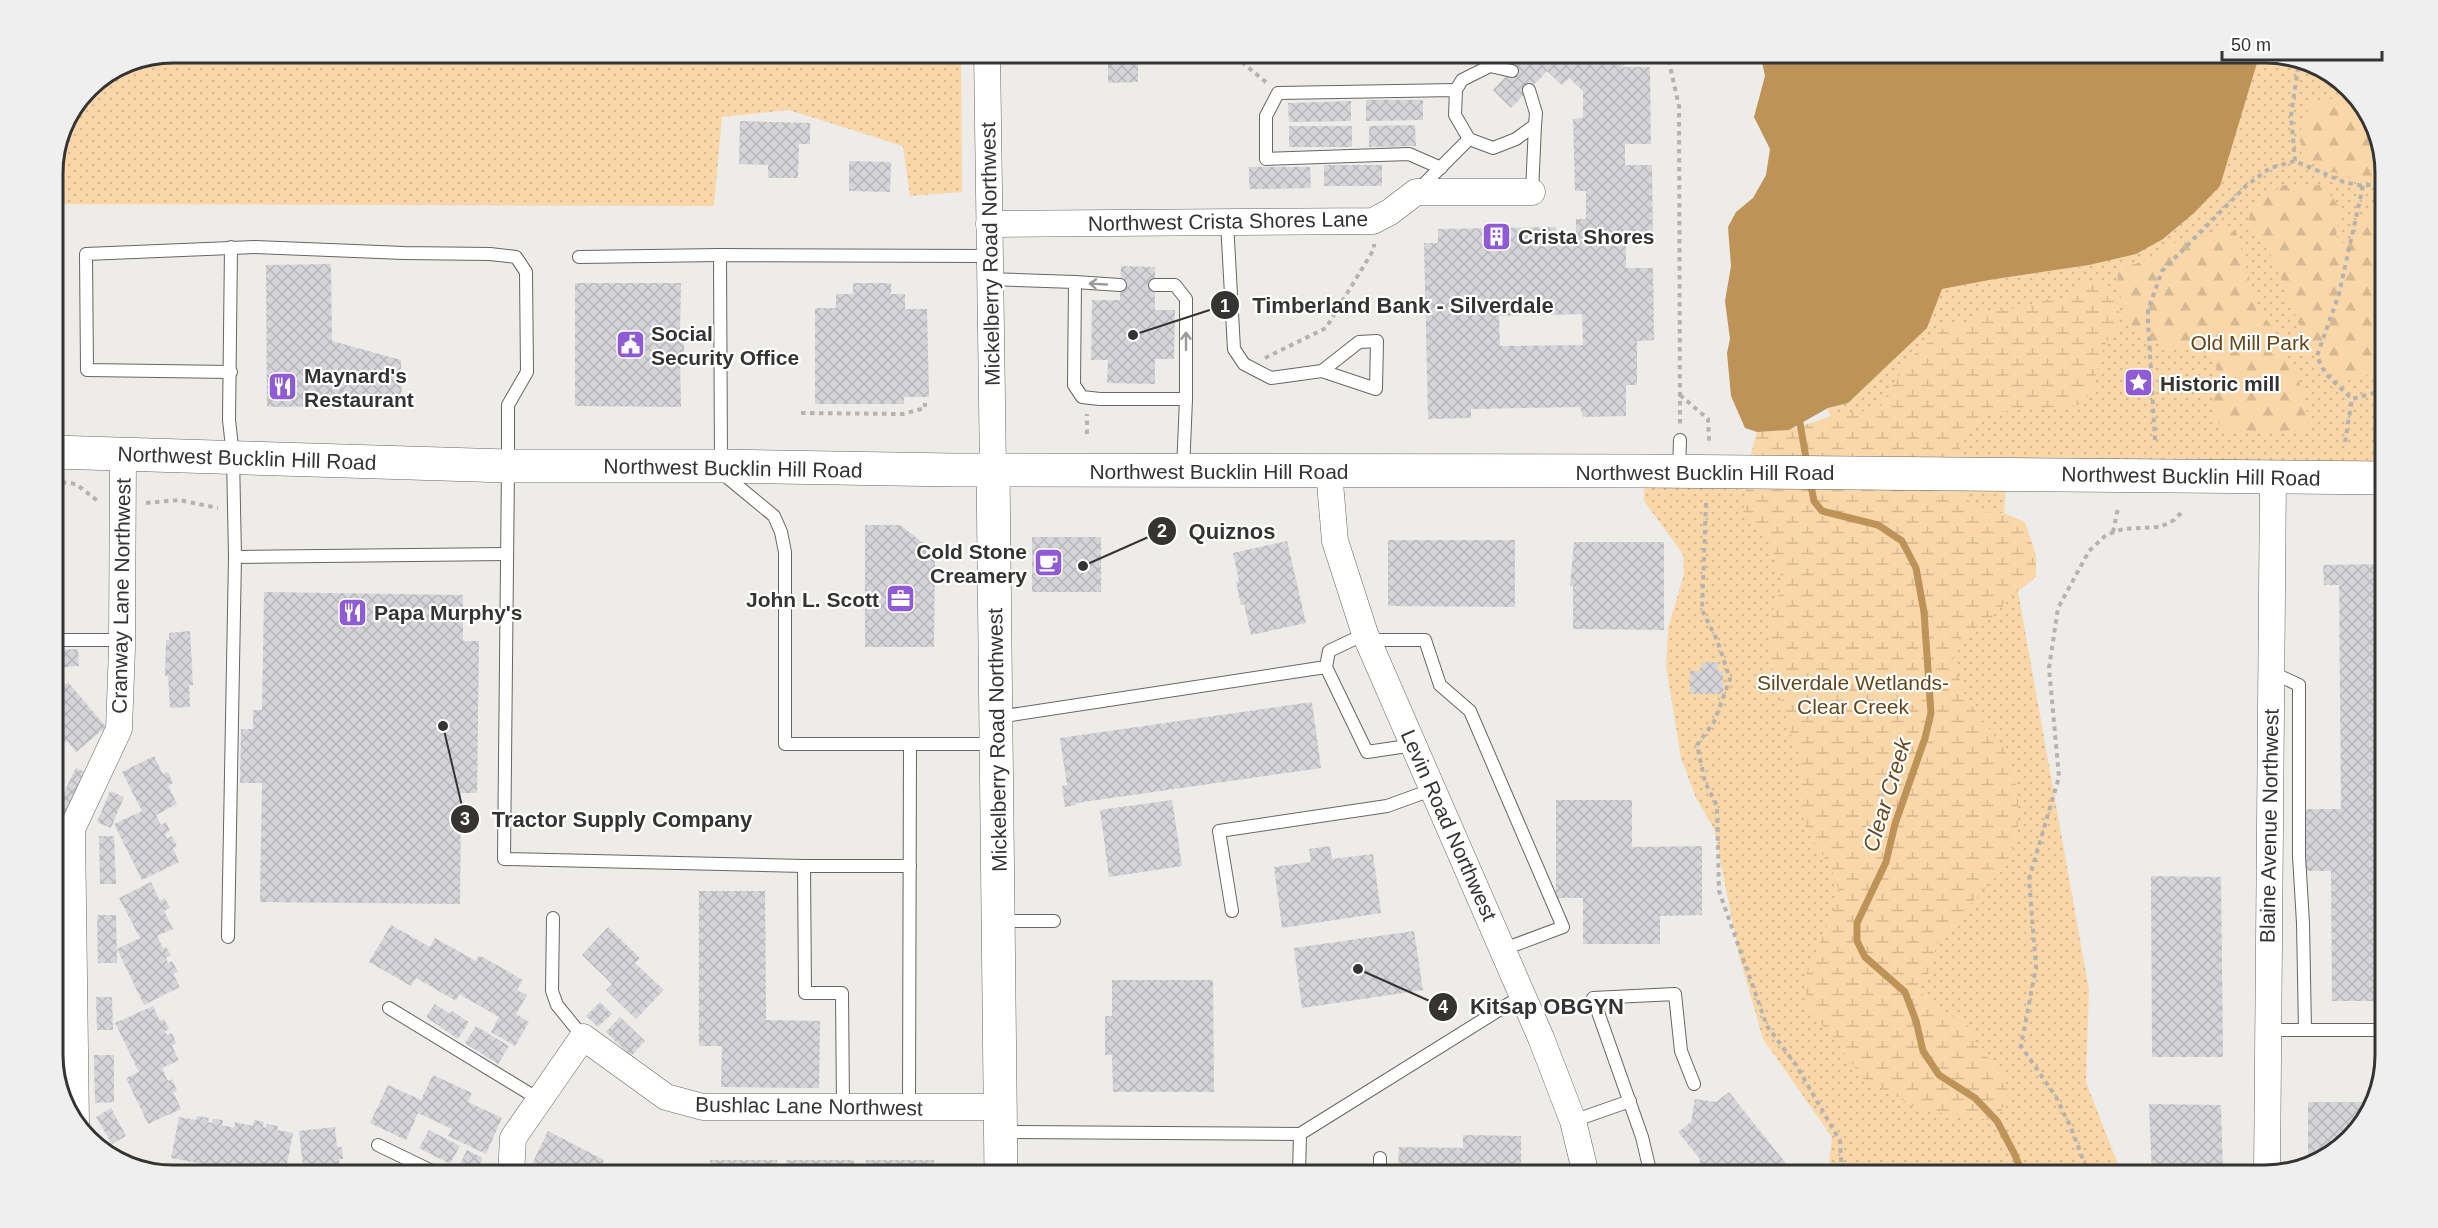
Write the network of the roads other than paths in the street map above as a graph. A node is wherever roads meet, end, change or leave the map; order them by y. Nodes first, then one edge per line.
1 (987, 63) edge
2 (1512, 71) dead end
3 (1456, 90) junction
4 (1529, 90) dead end
5 (1535, 125) junction
6 (1469, 139) junction
7 (1441, 168) junction
8 (1416, 192) junction
9 (1532, 192) joint
10 (1227, 222) junction
11 (988, 224) junction
12 (231, 247) junction
13 (720, 255) junction
14 (579, 257) dead end
15 (989, 268) junction
16 (1075, 282) junction
17 (1120, 285) dead end
18 (1155, 285) dead end
19 (1322, 371) junction
20 (231, 372) junction
21 (1186, 399) junction
22 (63, 452) edge
23 (123, 453) junction
24 (233, 456) junction
25 (508, 466) junction
26 (717, 466) junction
27 (993, 470) junction
28 (1183, 470) junction
29 (1329, 471) junction
30 (2273, 477) junction
31 (2375, 478) edge
32 (506, 554) junction
33 (235, 557) junction
34 (1366, 637) junction
35 (63, 640) edge
36 (122, 640) junction
37 (1326, 667) junction
38 (2271, 672) junction
39 (997, 730) junction
40 (910, 744) junction
41 (1414, 745) junction
42 (1434, 789) junction
43 (804, 866) junction
44 (910, 866) junction
45 (1232, 912) dead end
46 (553, 918) dead end
47 (999, 921) junction
48 (1054, 921) dead end
49 (228, 936) dead end
50 (1504, 949) junction
51 (1523, 995) junction
52 (388, 1008) dead end
53 (2267, 1030) junction
54 (2305, 1030) junction
55 (2375, 1030) edge
56 (583, 1037) junction
57 (1694, 1084) dead end
58 (540, 1100) junction
59 (1630, 1101) junction
60 (76, 1107) edge
61 (843, 1107) junction
62 (909, 1107) junction
63 (1001, 1120) junction
64 (1573, 1121) junction
65 (1300, 1134) junction
66 (378, 1145) dead end
67 (1380, 1158) dead end
68 (419, 1165) edge
69 (512, 1165) edge
70 (1001, 1165) edge
71 (1299, 1165) edge
72 (1380, 1165) edge
73 (1583, 1165) edge
74 (1649, 1165) edge
75 (2267, 1165) edge

1 - 11 street, Mickelberry Road Northwest
2 - 3 lane
3 - 6 lane
3 - 7 lane
4 - 5 lane
5 - 6 lane
5 - 9 lane
6 - 7 lane
7 - 8 lane
8 - 9 street
8 - 10 street, Northwest Crista Shores Lane
10 - 11 street, Northwest Crista Shores Lane
10 - 19 lane
11 - 15 street, Mickelberry Road Northwest
12 - 20 lane
12 - 20 lane
12 - 25 lane
13 - 14 lane
13 - 15 lane
13 - 26 lane
15 - 16 lane
15 - 27 street, Mickelberry Road Northwest
17 -> 16 lane
16 - 21 lane
21 -> 18 lane
19 - 19 lane
20 - 24 lane
21 - 28 lane
22 - 23 main road, Northwest Bucklin Hill Road
23 - 24 main road, Northwest Bucklin Hill Road
23 - 36 street, Cranway Lane Northwest
24 - 25 main road, Northwest Bucklin Hill Road
24 - 33 lane
25 - 26 main road, Northwest Bucklin Hill Road
25 - 32 lane
26 - 27 main road, Northwest Bucklin Hill Road
26 - 40 lane
27 - 28 main road, Northwest Bucklin Hill Road
27 - 39 main road, Mickelberry Road Northwest
28 - 29 main road, Northwest Bucklin Hill Road
29 - 30 main road, Northwest Bucklin Hill Road
29 - 34 street, Levin Road Northwest
30 - 31 main road, Northwest Bucklin Hill Road
30 - 38 street, Blaine Avenue Northwest
32 - 33 lane
32 - 43 lane
33 - 49 lane
34 - 37 lane
34 - 41 street, Levin Road Northwest
34 - 50 lane
35 - 36 lane
36 - 60 street, Cranway Lane Northwest
37 - 39 lane
37 - 41 lane
38 - 53 street, Blaine Avenue Northwest
38 - 54 lane
39 - 40 lane
39 - 47 main road, Mickelberry Road Northwest
40 - 44 lane
41 - 42 street, Levin Road Northwest
42 - 45 lane
42 - 50 street, Levin Road Northwest
43 - 44 lane
43 - 61 lane
44 - 62 lane
46 - 56 lane
47 - 48 lane
47 - 63 main road, Mickelberry Road Northwest
50 - 51 street, Levin Road Northwest
51 - 64 street, Levin Road Northwest
51 - 65 lane
52 - 58 lane
53 - 54 lane
53 - 75 street, Blaine Avenue Northwest
54 - 55 lane
56 - 58 street
56 - 61 street, Bushlac Lane Northwest
57 - 59 lane
58 - 69 street
59 - 64 lane
59 - 74 lane
61 - 62 street, Bushlac Lane Northwest
62 - 63 street, Bushlac Lane Northwest
63 - 65 lane
63 - 70 main road, Mickelberry Road Northwest
64 - 73 street, Levin Road Northwest
65 - 71 lane
66 - 68 lane
67 - 72 lane

